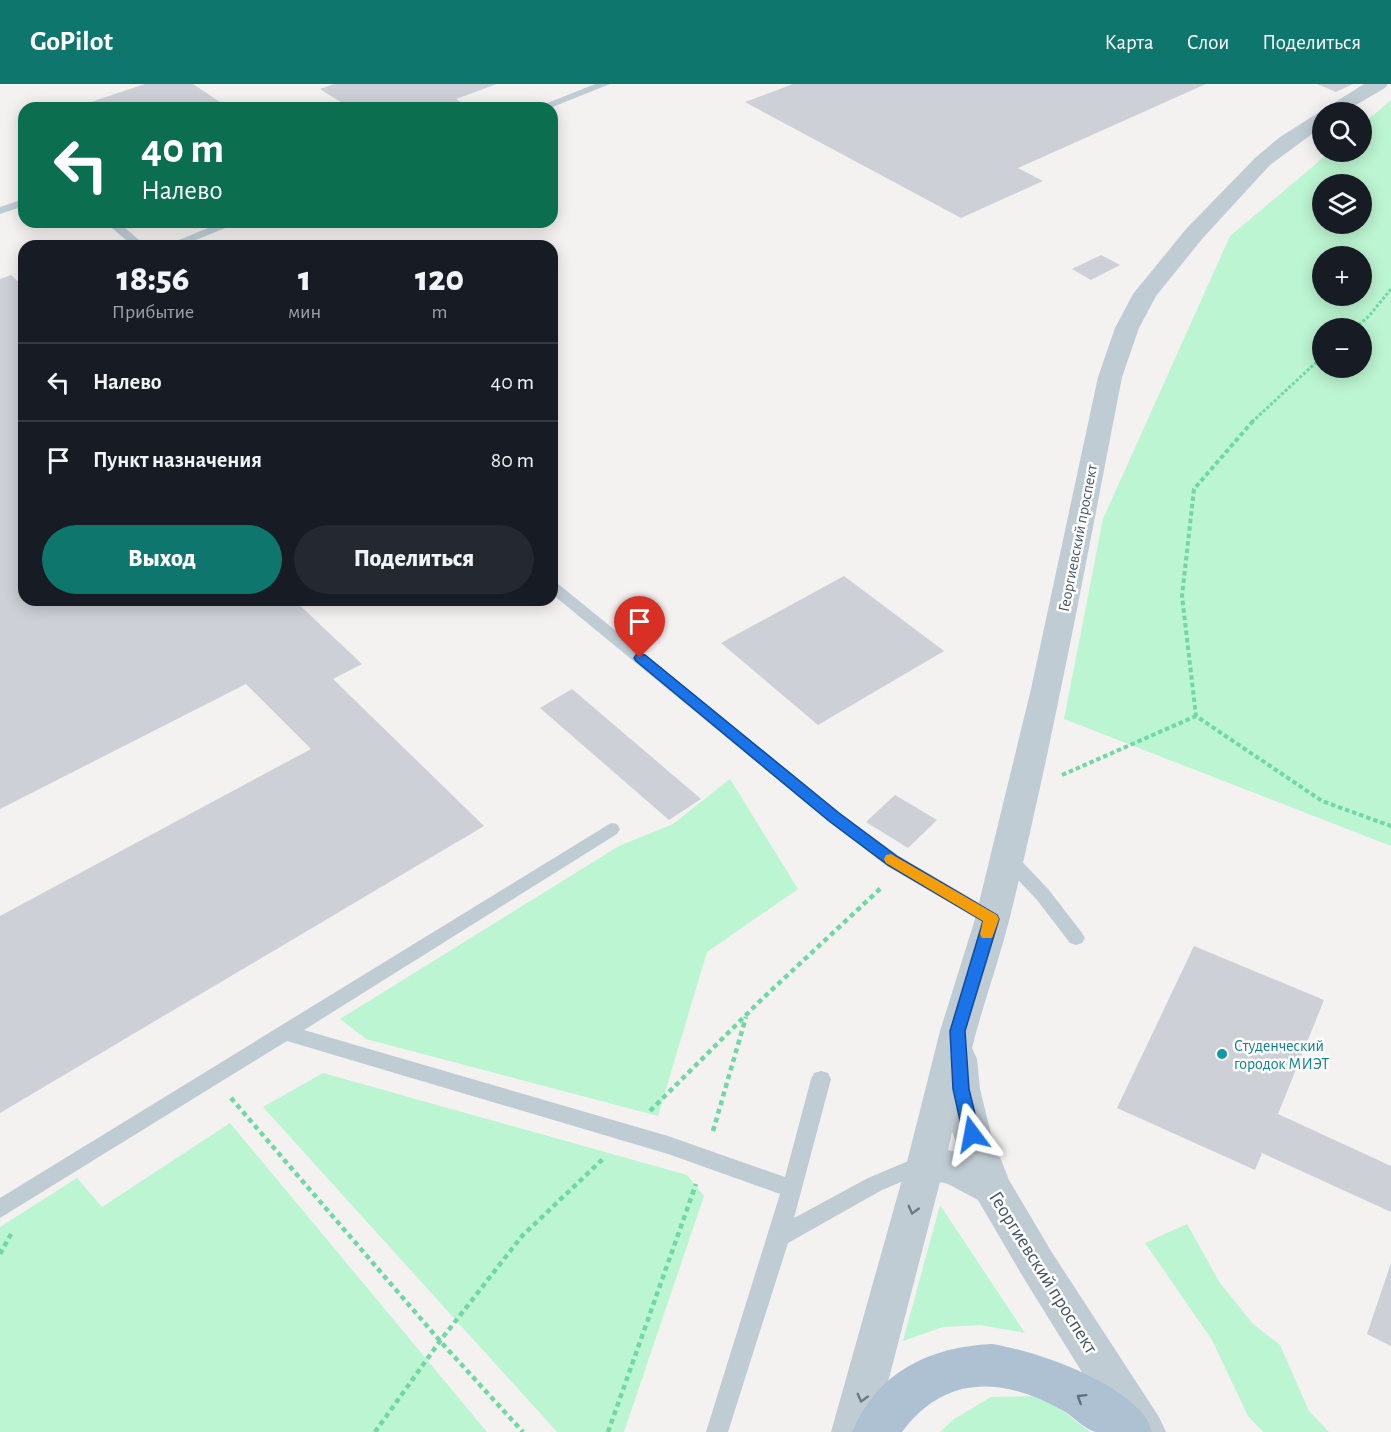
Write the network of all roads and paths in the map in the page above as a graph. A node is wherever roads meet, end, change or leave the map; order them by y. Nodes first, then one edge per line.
1 (605, 84) edge
2 (1378, 84) edge
3 (556, 102) edge
4 (1347, 102) edge
5 (1312, 124) edge
6 (18, 204) edge
7 (0, 211) edge
8 (118, 228) edge
9 (218, 228) edge
10 (133, 240) edge
11 (186, 240) edge
12 (1391, 289) edge
13 (1367, 318) edge
14 (1312, 366) edge
15 (558, 591) edge
16 (1196, 716) junction
17 (1022, 790) junction
18 (1391, 826) edge
19 (611, 829) dead end
20 (1007, 857) junction
21 (903, 867) junction
22 (992, 919) junction
23 (1076, 938) dead end
24 (747, 1014) junction
25 (958, 1031) junction
26 (284, 1032) junction
27 (213, 1077) junction
28 (822, 1079) dead end
29 (629, 1133) junction
30 (705, 1157) junction
31 (926, 1162) junction
32 (992, 1188) junction
33 (792, 1189) junction
34 (0, 1209) edge
35 (779, 1237) junction
36 (440, 1341) junction
37 (375, 1432) edge
38 (523, 1432) edge
39 (609, 1432) edge
40 (717, 1432) edge
41 (853, 1432) edge
42 (876, 1432) edge
43 (1129, 1432) edge
44 (1144, 1432) edge

1 - 3 lane
2 - 4 street
5 - 17 street, Георгиевский проспект
6 - 7 lane
8 - 10 lane
9 - 11 lane
12 - 13 path
14 - 16 path
15 - 21 lane
16 - 17 path
16 - 18 path
17 - 20 street, Георгиевский проспект
19 - 26 lane
20 - 22 street, Георгиевский проспект
20 - 23 lane
21 - 22 lane
21 - 24 path
22 - 25 street, Георгиевский проспект
24 - 29 path
24 - 30 path
25 - 31 street, Георгиевский проспект
25 - 32 street, Георгиевский проспект
26 - 27 lane
26 - 29 lane
27 - 34 lane
27 - 36 path
28 - 33 lane
29 - 30 lane
29 - 36 path
30 - 33 lane
30 - 39 path
31 - 32 street
31 - 35 lane
31 -> 41 street, Георгиевский проспект
32 - 44 street, Георгиевский проспект
33 - 35 lane
35 - 40 lane
36 - 37 path
36 - 38 path
43 -> 42 main road

